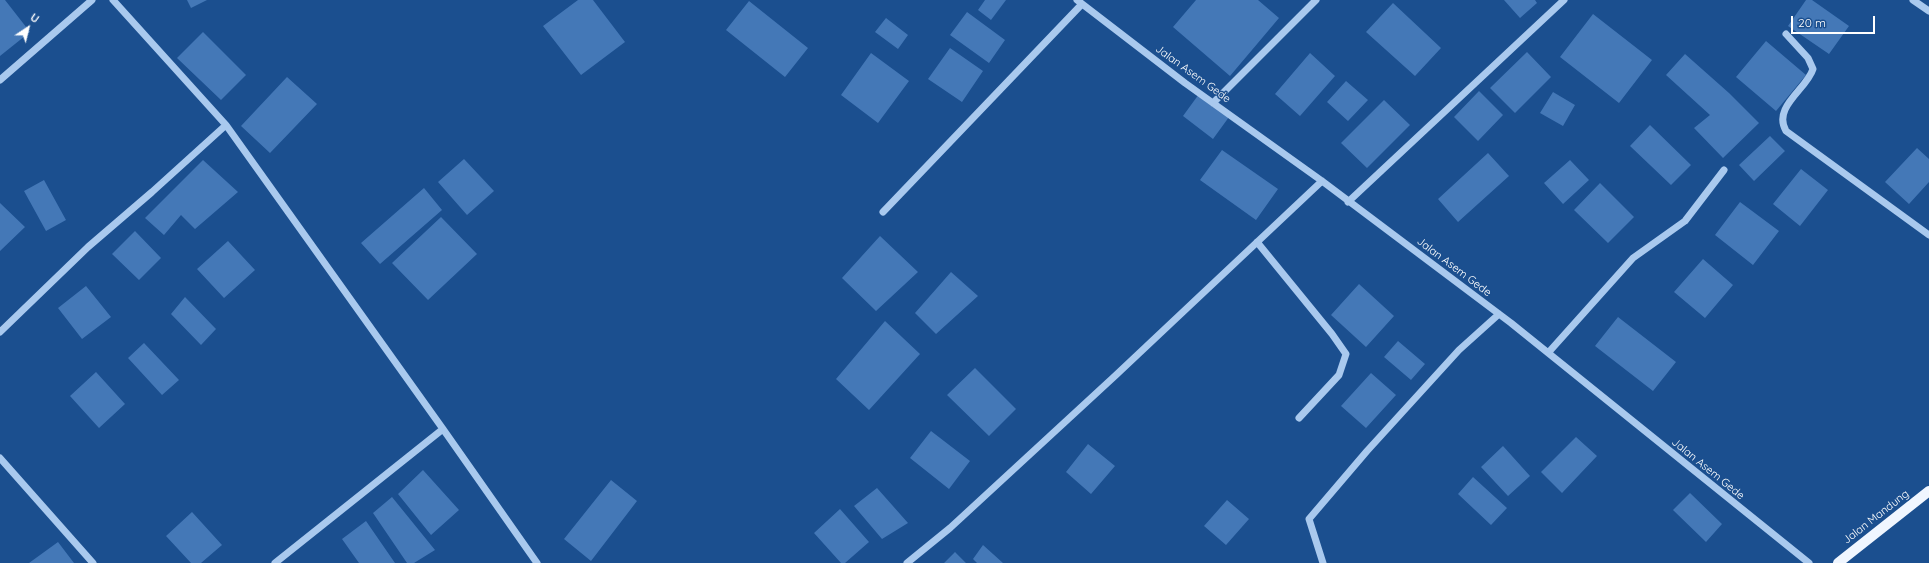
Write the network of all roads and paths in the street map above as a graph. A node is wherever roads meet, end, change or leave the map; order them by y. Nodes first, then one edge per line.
1 (92, 0) edge
2 (113, 0) edge
3 (1316, 0) edge
4 (1564, 0) edge
5 (1913, 0) edge
6 (1080, 2) edge
7 (1929, 11) edge
8 (1786, 34) dead end
9 (0, 80) edge
10 (1212, 102) junction
11 (226, 125) junction
12 (1724, 170) dead end
13 (1322, 181) junction
14 (1348, 202) junction
15 (883, 212) dead end
16 (1929, 235) edge
17 (1257, 242) junction
18 (1499, 314) junction
19 (0, 332) edge
20 (1548, 353) junction
21 (1299, 418) dead end
22 (443, 429) junction
23 (0, 458) edge
24 (1929, 491) edge
25 (93, 563) edge
26 (274, 563) edge
27 (537, 563) edge
28 (907, 563) edge
29 (1323, 563) edge
30 (1809, 563) edge
31 (1838, 563) edge

1 - 9 street
2 - 11 street
3 - 10 street
4 - 14 street
5 - 7 street
6 - 10 street, Jalan Asem Gede
6 - 15 street
8 - 16 street
10 - 13 street, Jalan Asem Gede
11 - 19 street
11 - 22 street
12 - 20 street
13 - 14 street, Jalan Asem Gede
13 - 17 street
14 - 18 street, Jalan Asem Gede
17 - 21 street
17 - 28 street
18 - 20 street, Jalan Asem Gede
18 - 29 street
20 - 30 street, Jalan Asem Gede
22 - 26 street
22 - 27 street
23 - 25 street
24 - 31 main road, Jalan Mandung

